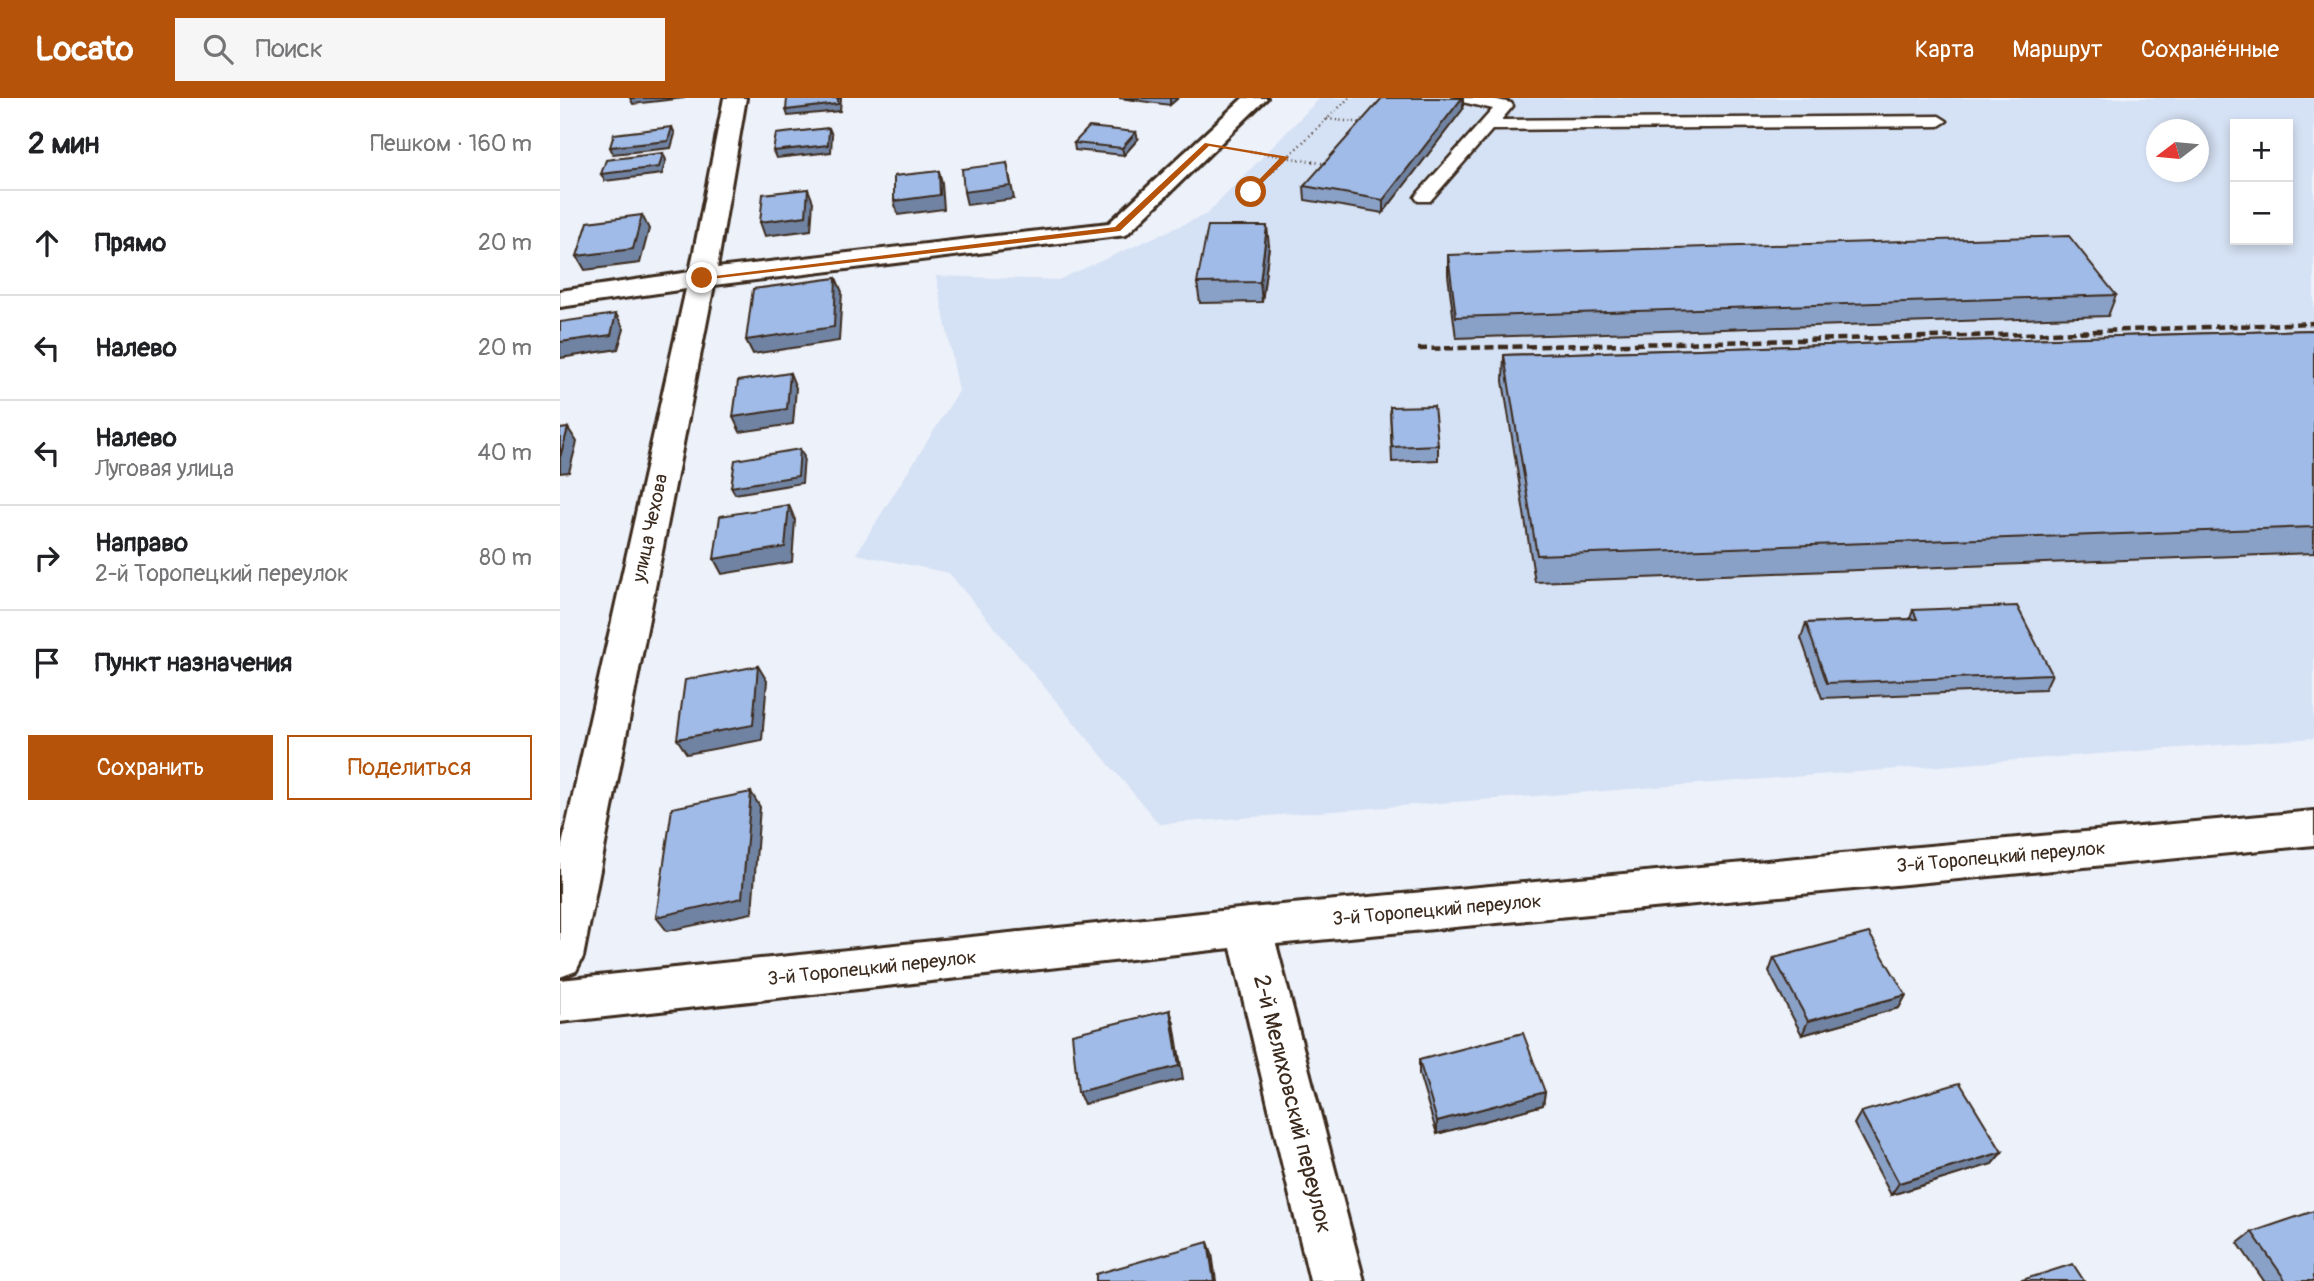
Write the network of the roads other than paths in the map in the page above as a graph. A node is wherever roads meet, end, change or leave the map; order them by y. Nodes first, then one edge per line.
1 (735, 98) edge
2 (1256, 98) edge
3 (1464, 98) edge
4 (1511, 102) edge
5 (1939, 121) dead end
6 (1487, 125) junction
7 (1424, 197) dead end
8 (702, 278) junction
9 (560, 299) edge
10 (2314, 828) edge
11 (1249, 927) junction
12 (560, 957) edge
13 (560, 1001) edge
14 (1337, 1281) edge

1 - 8 street, улица Чехова
2 - 8 street
3 - 4 lane
4 - 6 lane
5 - 6 lane
6 - 7 lane
8 - 9 street
8 - 12 street, улица Чехова
10 - 11 street, 3-й Торопецкий переулок
11 - 13 street, 3-й Торопецкий переулок
11 - 14 street, 2-й Мелиховский переулок

